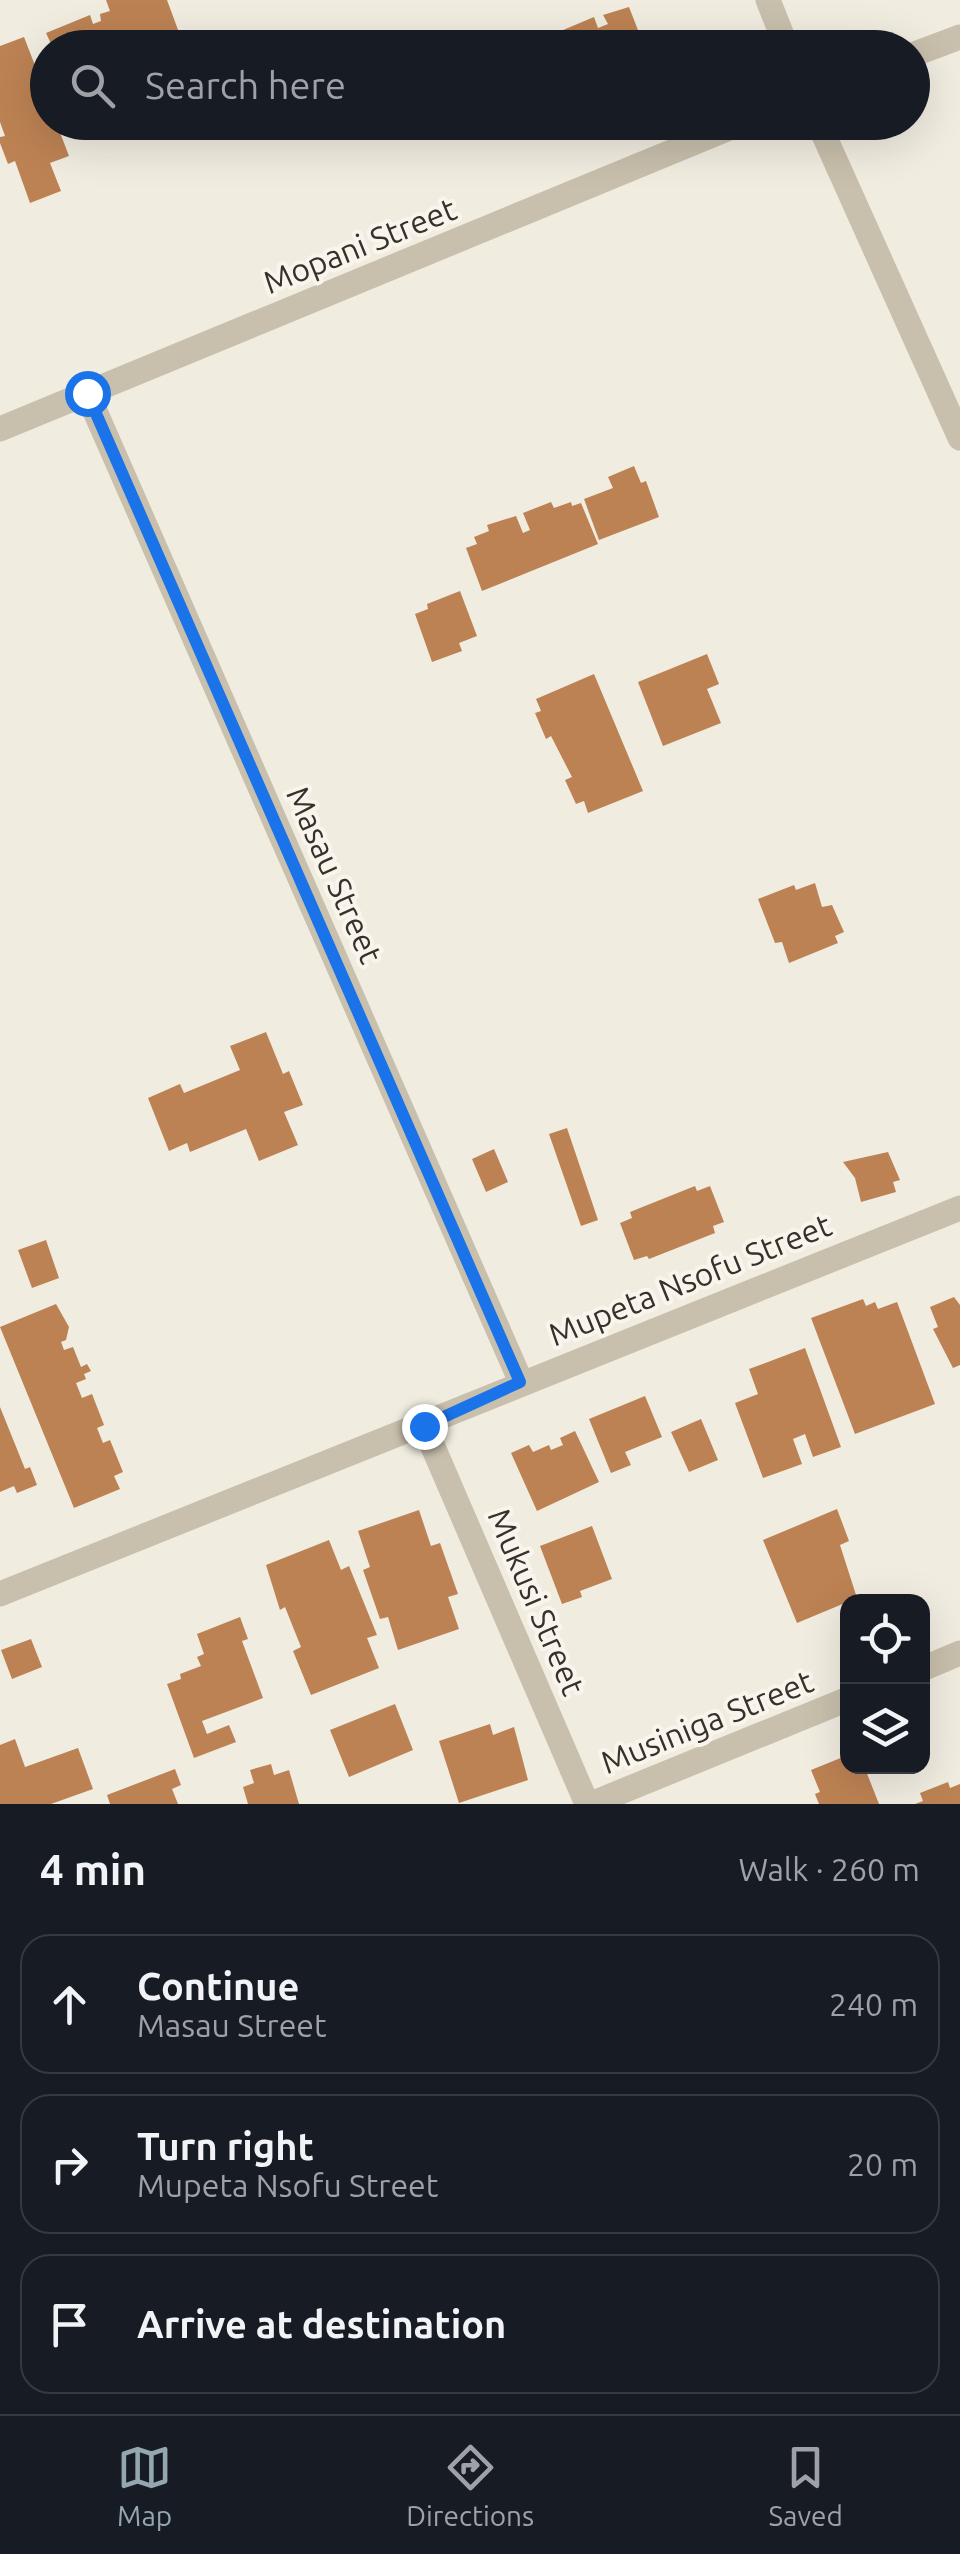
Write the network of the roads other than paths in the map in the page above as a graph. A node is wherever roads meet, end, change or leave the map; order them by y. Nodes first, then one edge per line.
1 (768, 0) edge
2 (780, 30) edge
3 (960, 36) edge
4 (930, 48) edge
5 (700, 140) edge
6 (826, 140) edge
7 (87, 393) junction
8 (0, 428) edge
9 (960, 438) edge
10 (960, 1208) edge
11 (520, 1382) junction
12 (424, 1426) junction
13 (0, 1594) edge
14 (960, 1653) edge
15 (930, 1666) edge
16 (840, 1702) edge
17 (589, 1804) edge

1 - 2 street
3 - 4 street
5 - 7 street, Mopani Street
6 - 9 street
7 - 8 street, Mopani Street
7 - 11 street, Masau Street
10 - 11 street, Mupeta Nsofu Street
11 - 12 street, Mupeta Nsofu Street
12 - 13 street, Mupeta Nsofu Street
12 - 17 street, Mukusi Street
14 - 15 street
16 - 17 street, Musiniga Street

